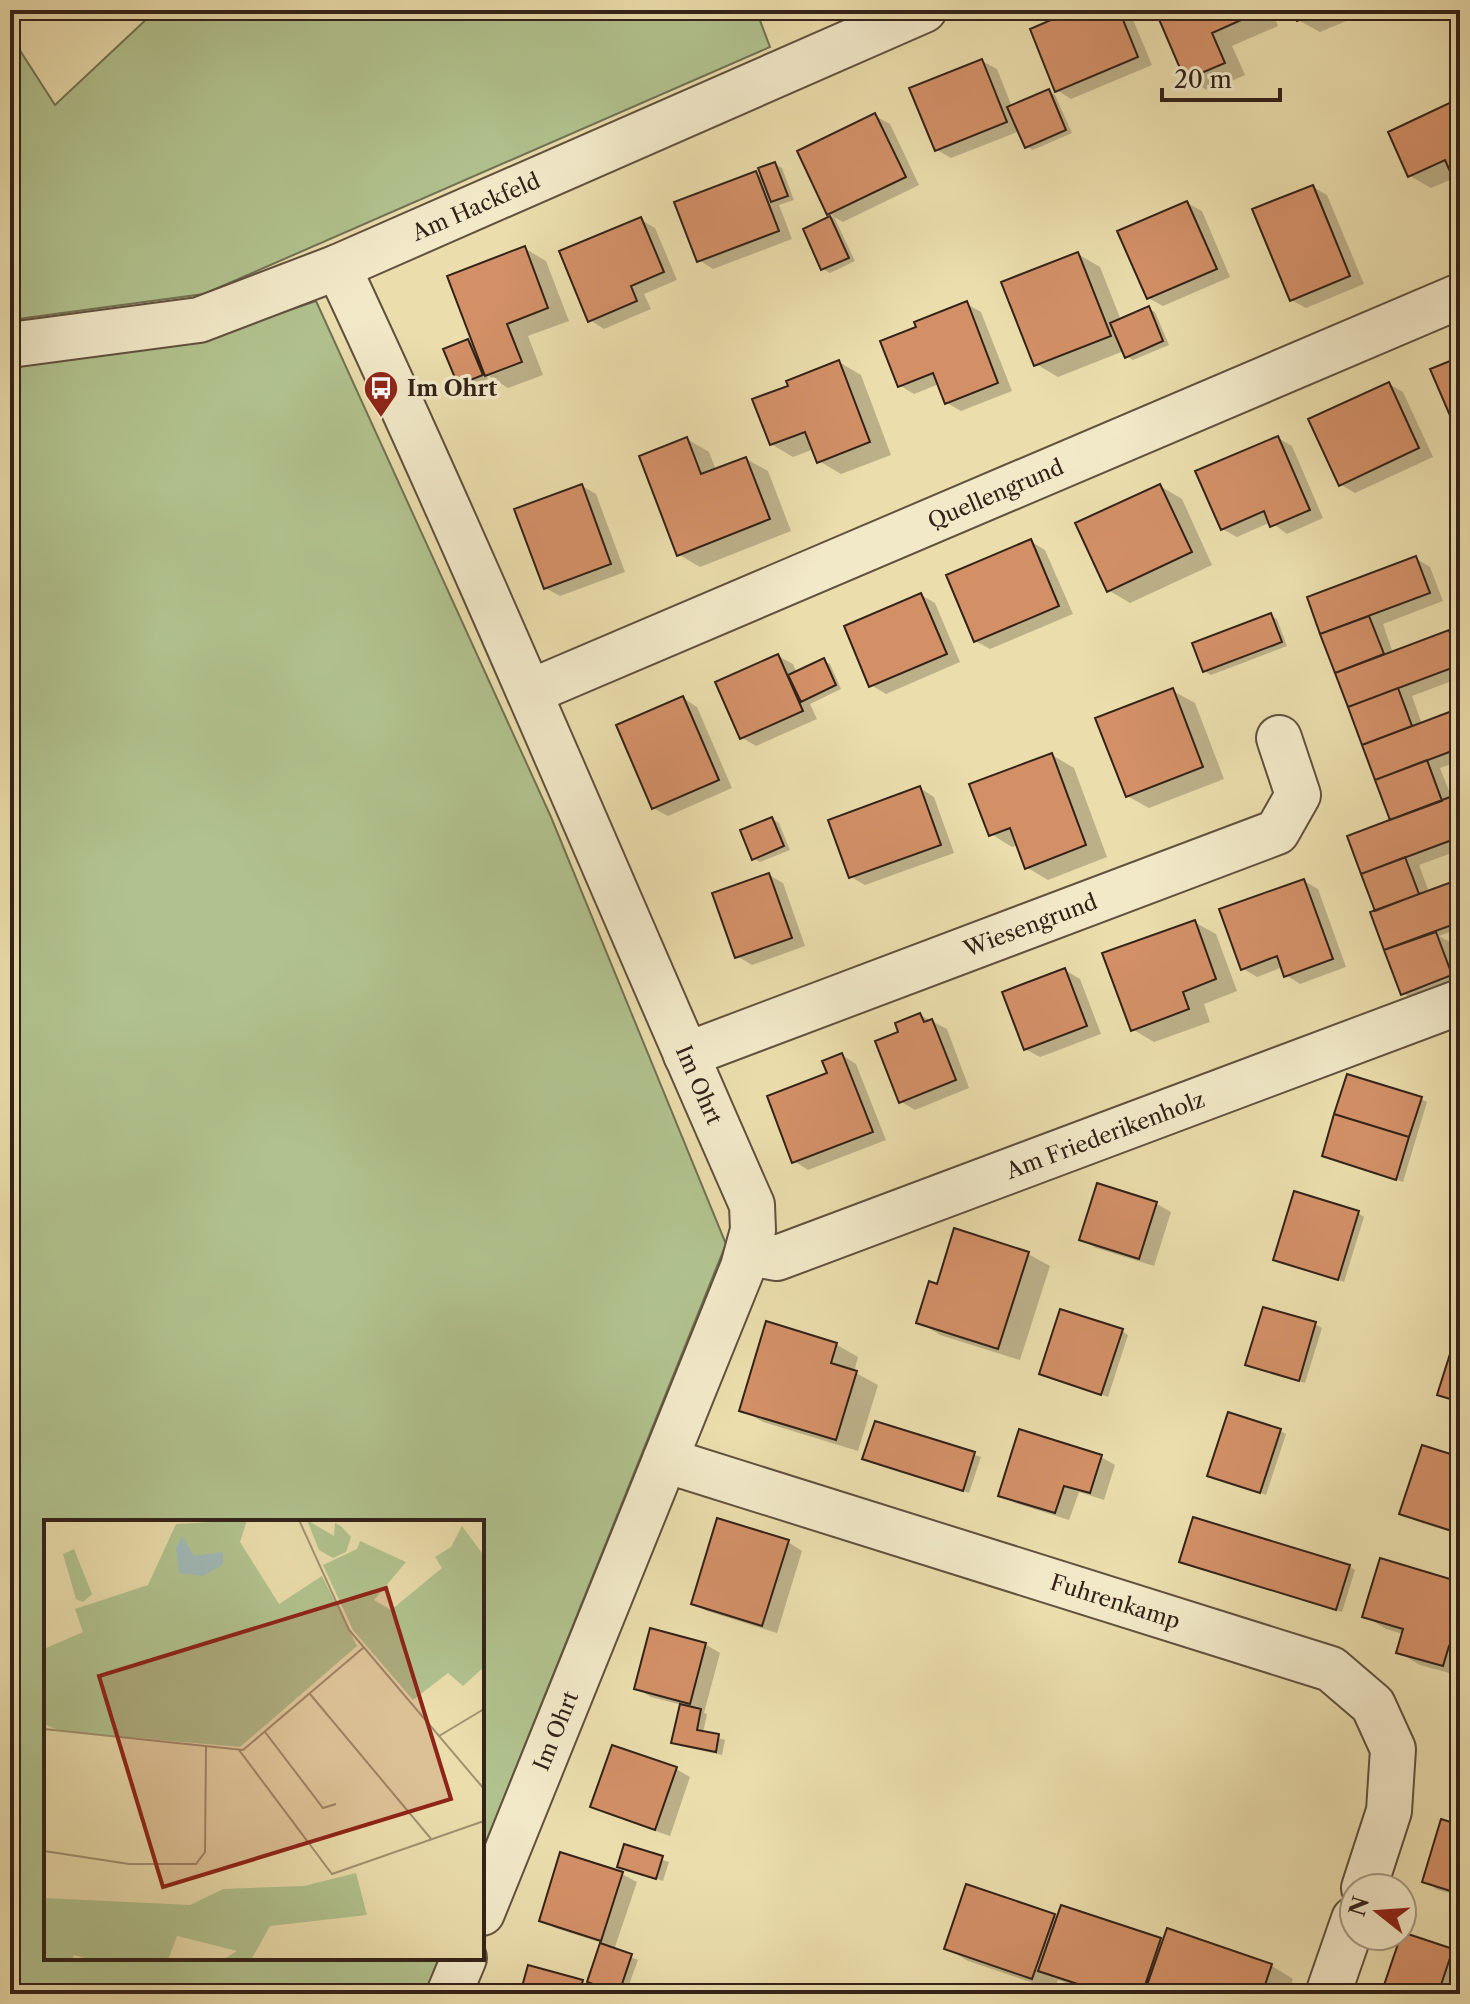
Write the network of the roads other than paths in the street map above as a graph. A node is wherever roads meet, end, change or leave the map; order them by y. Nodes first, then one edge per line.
1 (924, 10) edge
2 (338, 267) junction
3 (1460, 296) edge
4 (10, 345) edge
5 (530, 692) junction
6 (1279, 738) dead end
7 (1460, 1002) edge
8 (686, 1055) junction
9 (748, 1253) junction
10 (665, 1460) junction
11 (1369, 1872) edge
12 (484, 1908) edge
13 (1343, 1952) edge
14 (463, 1960) edge
15 (449, 1994) edge
16 (1328, 1994) edge

1 - 2 street, Am Hackfeld
2 - 4 street, Am Hackfeld
2 - 5 street, Im Ohrt
3 - 5 street, Quellengrund
5 - 8 street, Im Ohrt
6 - 8 street, Wiesengrund
7 - 9 street, Am Friederikenholz
8 - 9 street, Im Ohrt
9 - 10 street, Im Ohrt
10 - 11 street, Fuhrenkamp
10 - 12 street, Im Ohrt
13 - 16 street
14 - 15 street

